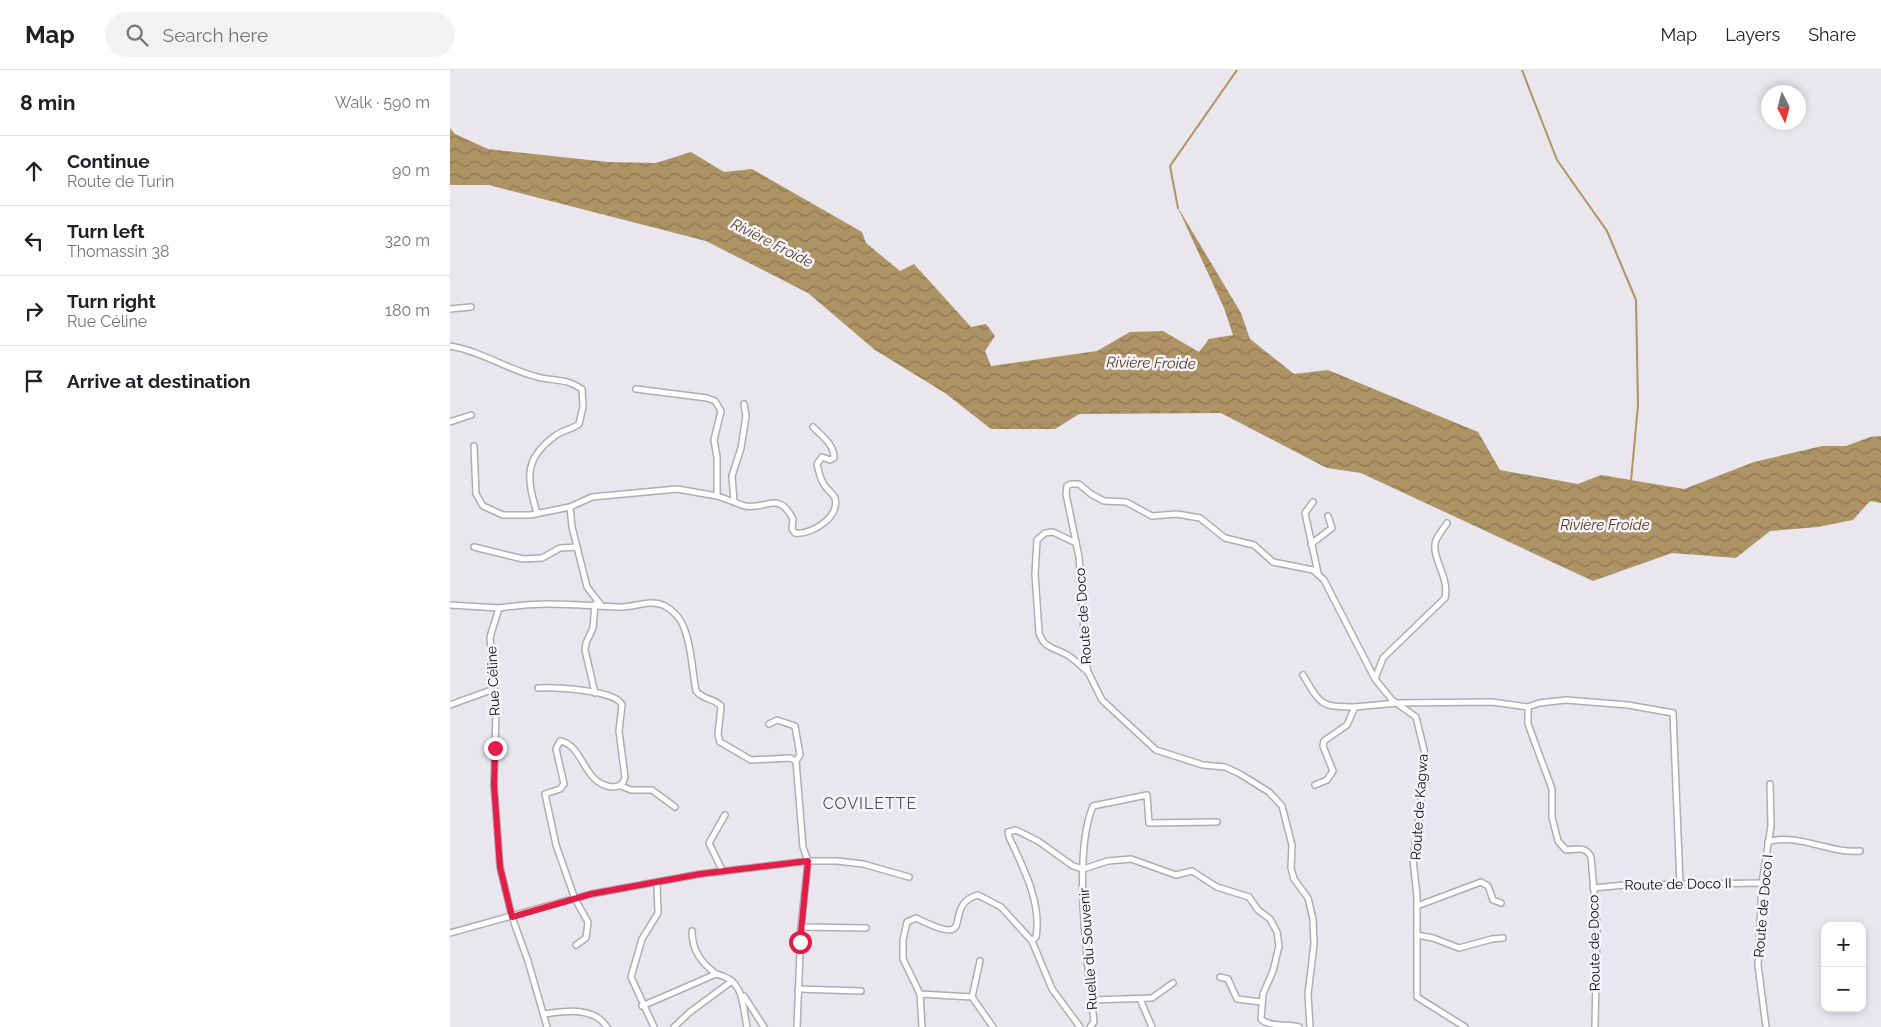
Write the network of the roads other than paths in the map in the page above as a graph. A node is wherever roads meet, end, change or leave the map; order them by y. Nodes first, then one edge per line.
1 (471, 307) dead end
2 (450, 309) edge
3 (450, 346) edge
4 (636, 389) dead end
5 (744, 404) dead end
6 (471, 415) dead end
7 (450, 422) edge
8 (813, 427) dead end
9 (474, 446) dead end
10 (717, 496) junction
11 (734, 502) junction
12 (1312, 502) dead end
13 (570, 507) junction
14 (537, 513) junction
15 (1328, 516) dead end
16 (1448, 523) dead end
17 (1076, 543) junction
18 (1311, 544) junction
19 (474, 547) dead end
20 (577, 547) junction
21 (1318, 573) junction
22 (596, 605) junction
23 (450, 606) edge
24 (500, 608) junction
25 (1088, 672) junction
26 (1302, 675) dead end
27 (1375, 679) junction
28 (538, 688) dead end
29 (494, 689) junction
30 (596, 693) junction
31 (1397, 703) junction
32 (450, 705) edge
33 (1355, 707) junction
34 (1528, 707) junction
35 (769, 724) dead end
36 (796, 762) junction
37 (1770, 784) dead end
38 (1315, 785) dead end
39 (621, 786) junction
40 (675, 806) dead end
41 (725, 815) dead end
42 (1218, 822) dead end
43 (1768, 842) junction
44 (1860, 851) dead end
45 (808, 861) junction
46 (1083, 870) junction
47 (723, 872) junction
48 (909, 877) dead end
49 (657, 882) junction
50 (1762, 883) junction
51 (1680, 884) junction
52 (1593, 888) junction
53 (574, 899) junction
54 (1501, 903) dead end
55 (1417, 906) junction
56 (512, 917) junction
57 (801, 927) junction
58 (866, 928) dead end
59 (692, 930) dead end
60 (450, 933) edge
61 (1417, 936) junction
62 (1503, 938) dead end
63 (1032, 941) junction
64 (576, 944) dead end
65 (980, 961) dead end
66 (716, 974) junction
67 (1220, 977) dead end
68 (732, 981) junction
69 (1172, 983) dead end
70 (798, 989) junction
71 (861, 991) dead end
72 (920, 994) junction
73 (743, 996) junction
74 (972, 997) junction
75 (1092, 1000) junction
76 (1140, 1000) junction
77 (1261, 1002) junction
78 (642, 1006) junction
79 (544, 1014) junction
80 (547, 1027) edge
81 (608, 1027) edge
82 (653, 1027) edge
83 (658, 1027) edge
84 (674, 1027) edge
85 (747, 1027) edge
86 (764, 1027) edge
87 (797, 1027) edge
88 (922, 1027) edge
89 (993, 1027) edge
90 (1080, 1027) edge
91 (1090, 1027) edge
92 (1152, 1027) edge
93 (1299, 1027) edge
94 (1310, 1027) edge
95 (1465, 1027) edge
96 (1595, 1027) edge
97 (1766, 1027) edge

1 - 2 street
3 - 14 street
4 - 10 street
5 - 11 street
6 - 7 street
8 - 11 street
9 - 14 street
10 - 11 street
10 - 13 street
12 - 18 street
13 - 14 street
13 - 20 street
15 - 18 street
16 - 27 street
17 - 21 street, Route de Doco
17 - 25 street, Route de Doco
17 - 25 street
18 - 21 street
19 - 20 street
20 - 22 street
21 - 27 street
22 - 24 street
22 - 30 street
22 - 36 street
23 - 24 street
24 - 29 street, Rue Céline
25 - 94 street, Route de Doco
26 - 33 street
27 - 31 street, Route de Kagwa
28 - 30 street
29 - 32 street
29 - 56 street, Rue Céline
30 - 39 street
31 - 33 street
31 - 34 street
31 - 55 street, Route de Kagwa
33 - 38 street
34 - 51 street
34 - 52 street, Route de Doco
35 - 36 street
36 - 45 street
37 - 43 street, Route de Doco I
39 - 40 street
39 - 53 street
41 - 47 street
42 - 46 street, Ruelle du Souvenir
43 - 44 street
43 - 50 street, Route de Doco I
45 - 47 street
45 - 48 street
45 - 57 street
46 - 63 street
46 - 75 street, Ruelle du Souvenir
46 - 77 street
47 - 49 street
49 - 53 street
49 - 78 street
50 - 51 street, Route de Doco II
50 - 97 street, Route de Doco I
51 - 52 street, Route de Doco II
52 - 96 street, Route de Doco
53 - 56 street
53 - 64 street
54 - 55 street
55 - 61 street, Route de Kagwa
56 - 60 street
56 - 79 street, Rue Céline
57 - 58 street
57 - 70 street
59 - 66 street
61 - 62 street
61 - 95 street, Route de Kagwa
63 - 72 street
63 - 90 street, Ruelle du Souvenir
65 - 74 street
66 - 68 street
66 - 78 street
67 - 77 street
68 - 73 street
68 - 84 street
69 - 76 street
70 - 71 street
70 - 87 street
72 - 74 street
72 - 88 street
73 - 85 street
73 - 86 street
74 - 89 street
75 - 76 street
75 - 91 street, Ruelle du Souvenir
76 - 92 street
77 - 93 street
78 - 82 street
79 - 80 street, Rue Céline
79 - 81 street
82 - 83 street

